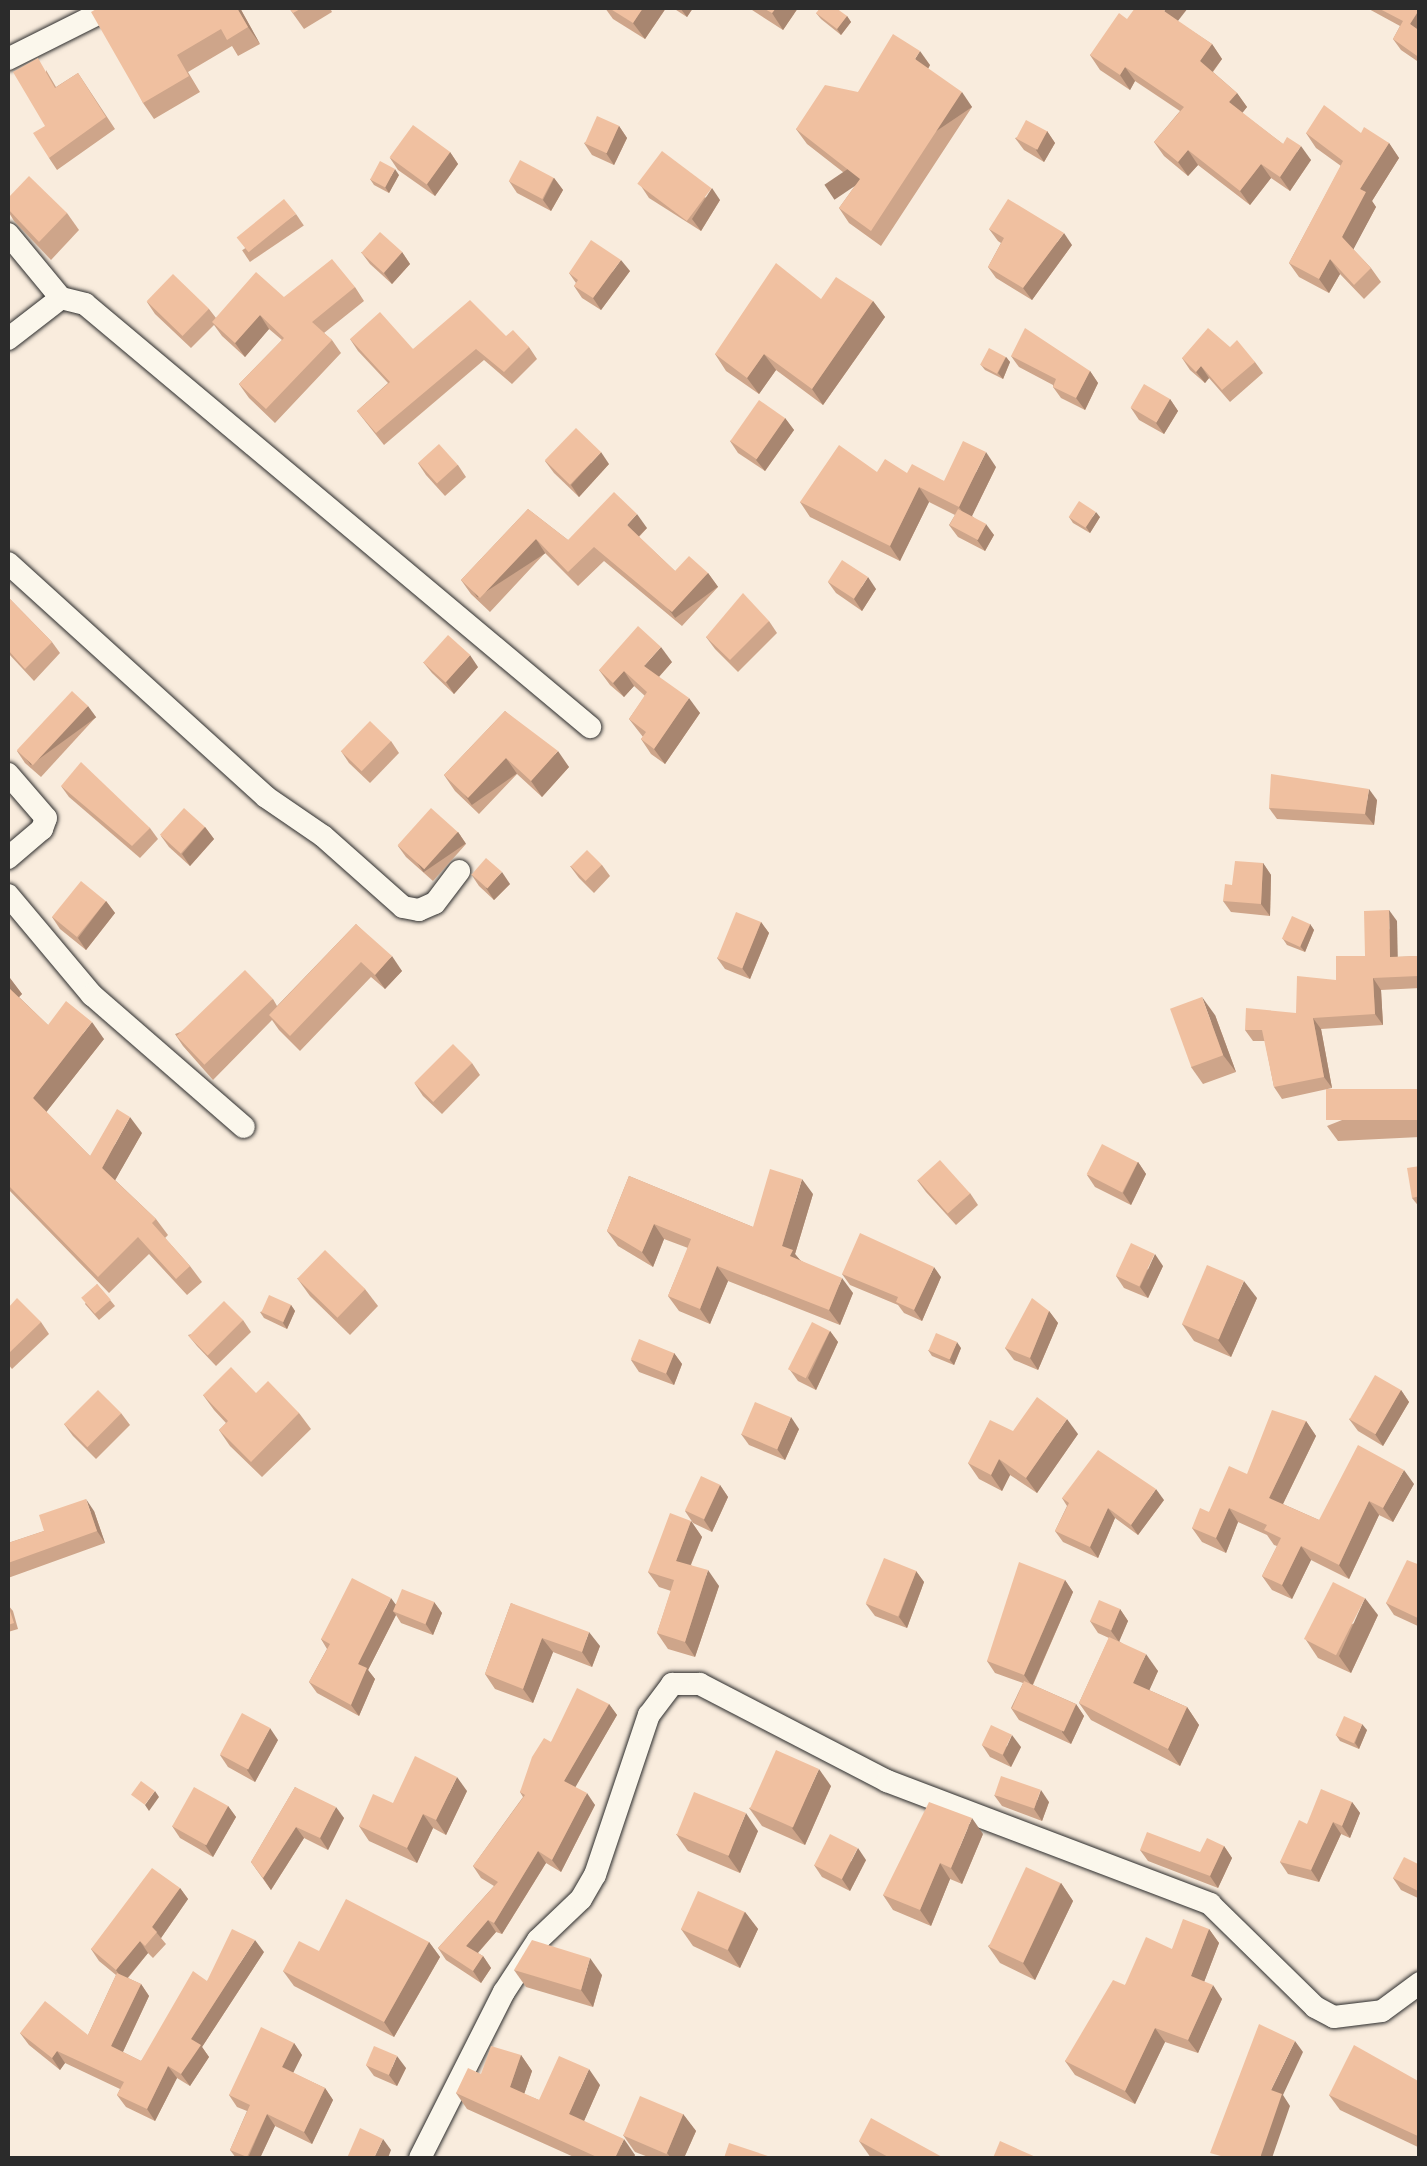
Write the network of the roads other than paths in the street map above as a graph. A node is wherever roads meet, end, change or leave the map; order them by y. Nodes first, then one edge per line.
1 (110, 8) edge
2 (8, 59) edge
3 (8, 234) edge
4 (61, 298) junction
5 (8, 339) edge
6 (8, 563) edge
7 (590, 727) dead end
8 (8, 774) edge
9 (8, 858) edge
10 (459, 870) dead end
11 (8, 894) edge
12 (244, 1127) dead end
13 (1420, 1983) edge
14 (420, 2158) edge

1 - 2 street
3 - 4 street
4 - 5 street
4 - 7 street
6 - 10 street
8 - 9 street
11 - 12 street
13 - 14 street

